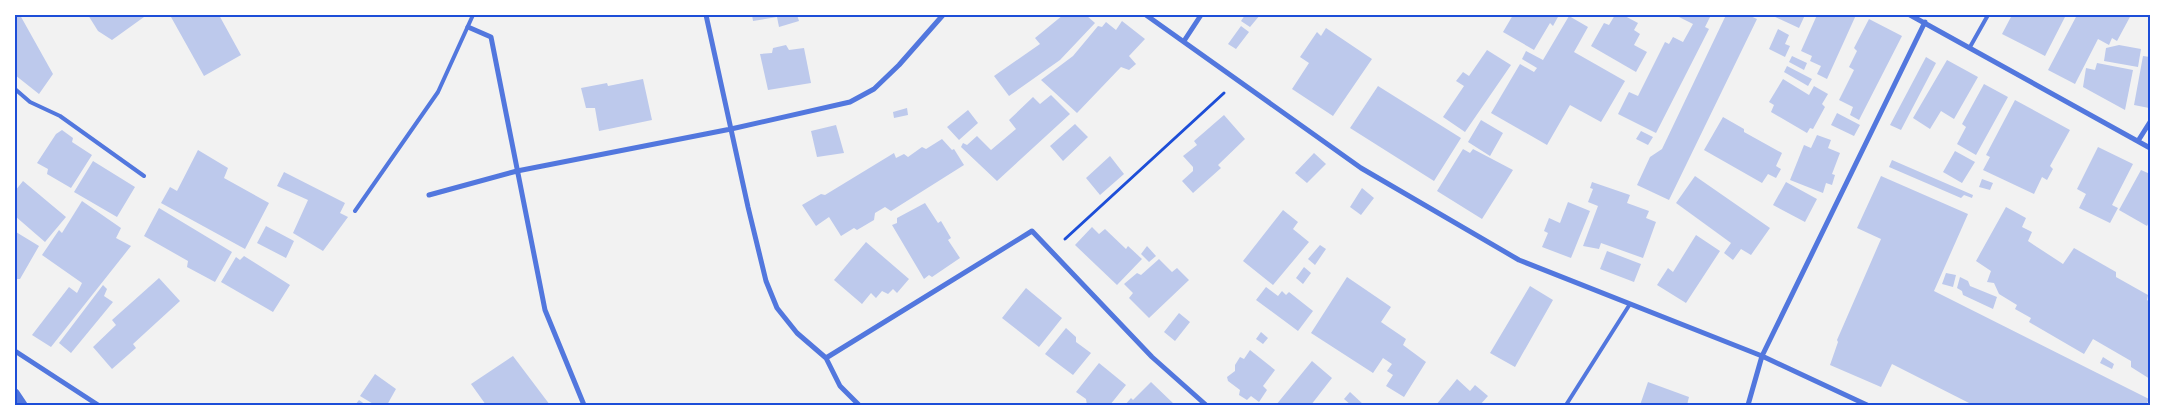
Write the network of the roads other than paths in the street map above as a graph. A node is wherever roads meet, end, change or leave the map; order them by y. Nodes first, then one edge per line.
1 (473, 15) edge
2 (706, 15) edge
3 (943, 15) edge
4 (1146, 15) edge
5 (1201, 15) edge
6 (1910, 15) edge
7 (1988, 15) edge
8 (1925, 22) junction
9 (468, 27) junction
10 (1184, 41) junction
11 (1970, 47) junction
12 (15, 89) edge
13 (2150, 122) edge
14 (732, 129) junction
15 (2138, 141) junction
16 (2150, 148) edge
17 (517, 172) junction
18 (144, 176) dead end
19 (429, 195) dead end
20 (355, 211) dead end
21 (1630, 304) junction
22 (15, 351) edge
23 (1762, 356) junction
24 (826, 358) junction
25 (15, 393) edge
26 (23, 405) edge
27 (98, 405) edge
28 (584, 405) edge
29 (859, 405) edge
30 (1206, 405) edge
31 (1566, 405) edge
32 (1748, 405) edge
33 (1867, 405) edge

1 - 9 lane
2 - 14 street
3 - 14 street
4 - 10 street
5 - 10 street
6 - 8 street
7 - 11 lane
8 - 11 street
8 - 23 street
9 - 17 street
9 - 20 lane
10 - 21 street
11 - 15 street
12 - 18 lane
13 - 15 street
14 - 17 street
14 - 24 street
15 - 16 street
17 - 19 street
17 - 28 street
21 - 23 street
21 - 31 lane
22 - 27 street
23 - 32 street
23 - 33 street
24 - 29 street
24 - 30 street
25 - 26 street

